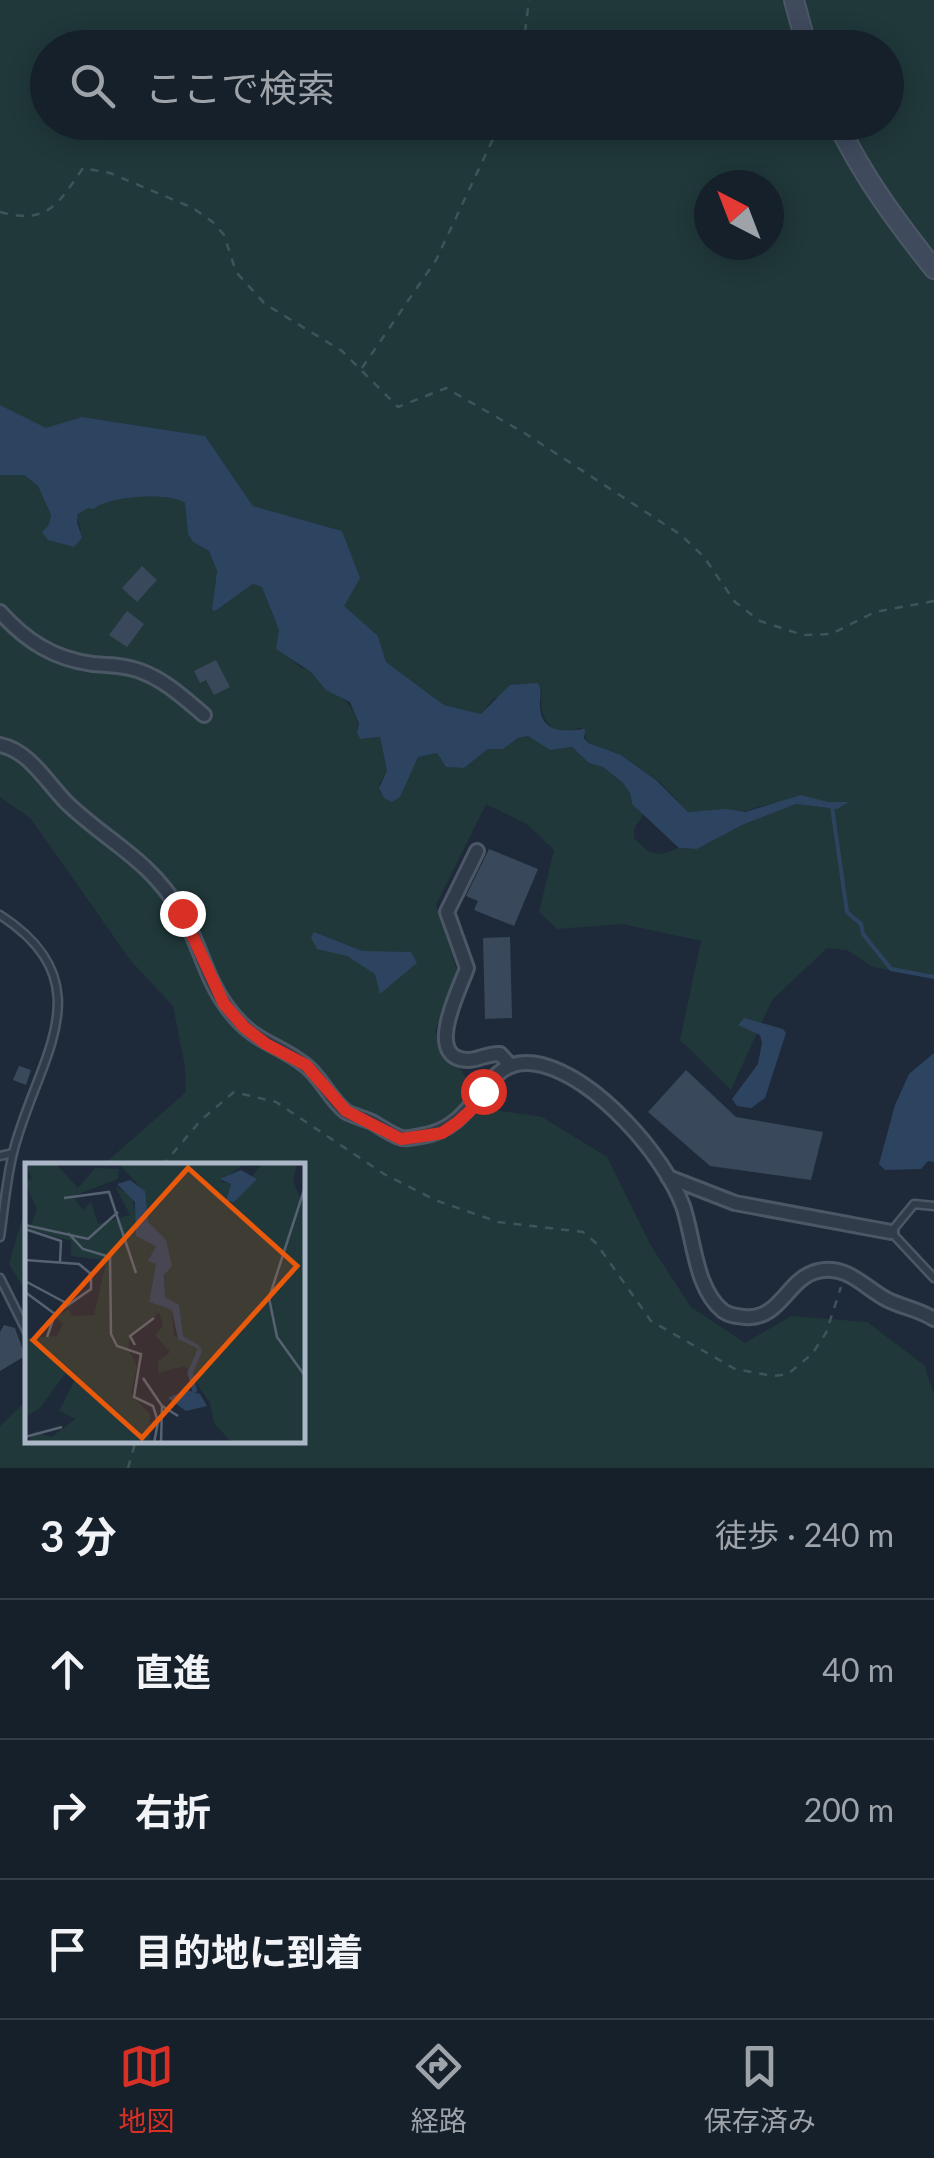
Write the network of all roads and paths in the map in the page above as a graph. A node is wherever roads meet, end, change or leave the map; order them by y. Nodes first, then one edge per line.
1 (529, 0) edge
2 (794, 0) edge
3 (525, 30) edge
4 (803, 30) edge
5 (493, 140) edge
6 (845, 140) edge
7 (0, 212) edge
8 (934, 269) edge
9 (362, 370) junction
10 (934, 602) edge
11 (0, 612) edge
12 (204, 715) dead end
13 (0, 744) edge
14 (478, 852) dead end
15 (0, 914) edge
16 (512, 1066) junction
17 (13, 1153) junction
18 (0, 1156) edge
19 (165, 1163) edge
20 (668, 1177) junction
21 (934, 1206) edge
22 (890, 1232) junction
23 (0, 1237) edge
24 (845, 1272) junction
25 (0, 1278) edge
26 (934, 1278) edge
27 (934, 1319) edge
28 (25, 1328) edge
29 (135, 1443) edge
30 (128, 1468) edge

1 - 3 path
2 - 4 street
5 - 9 path
6 - 8 street
7 - 9 path
9 - 10 path
11 - 12 street
13 - 16 street
14 - 16 street
15 - 17 lane
16 - 20 street
17 - 18 lane
17 - 23 lane
19 - 24 path
20 - 22 street
20 - 24 street
21 - 22 lane
22 - 26 lane
24 - 27 street
25 - 28 lane
29 - 30 path

